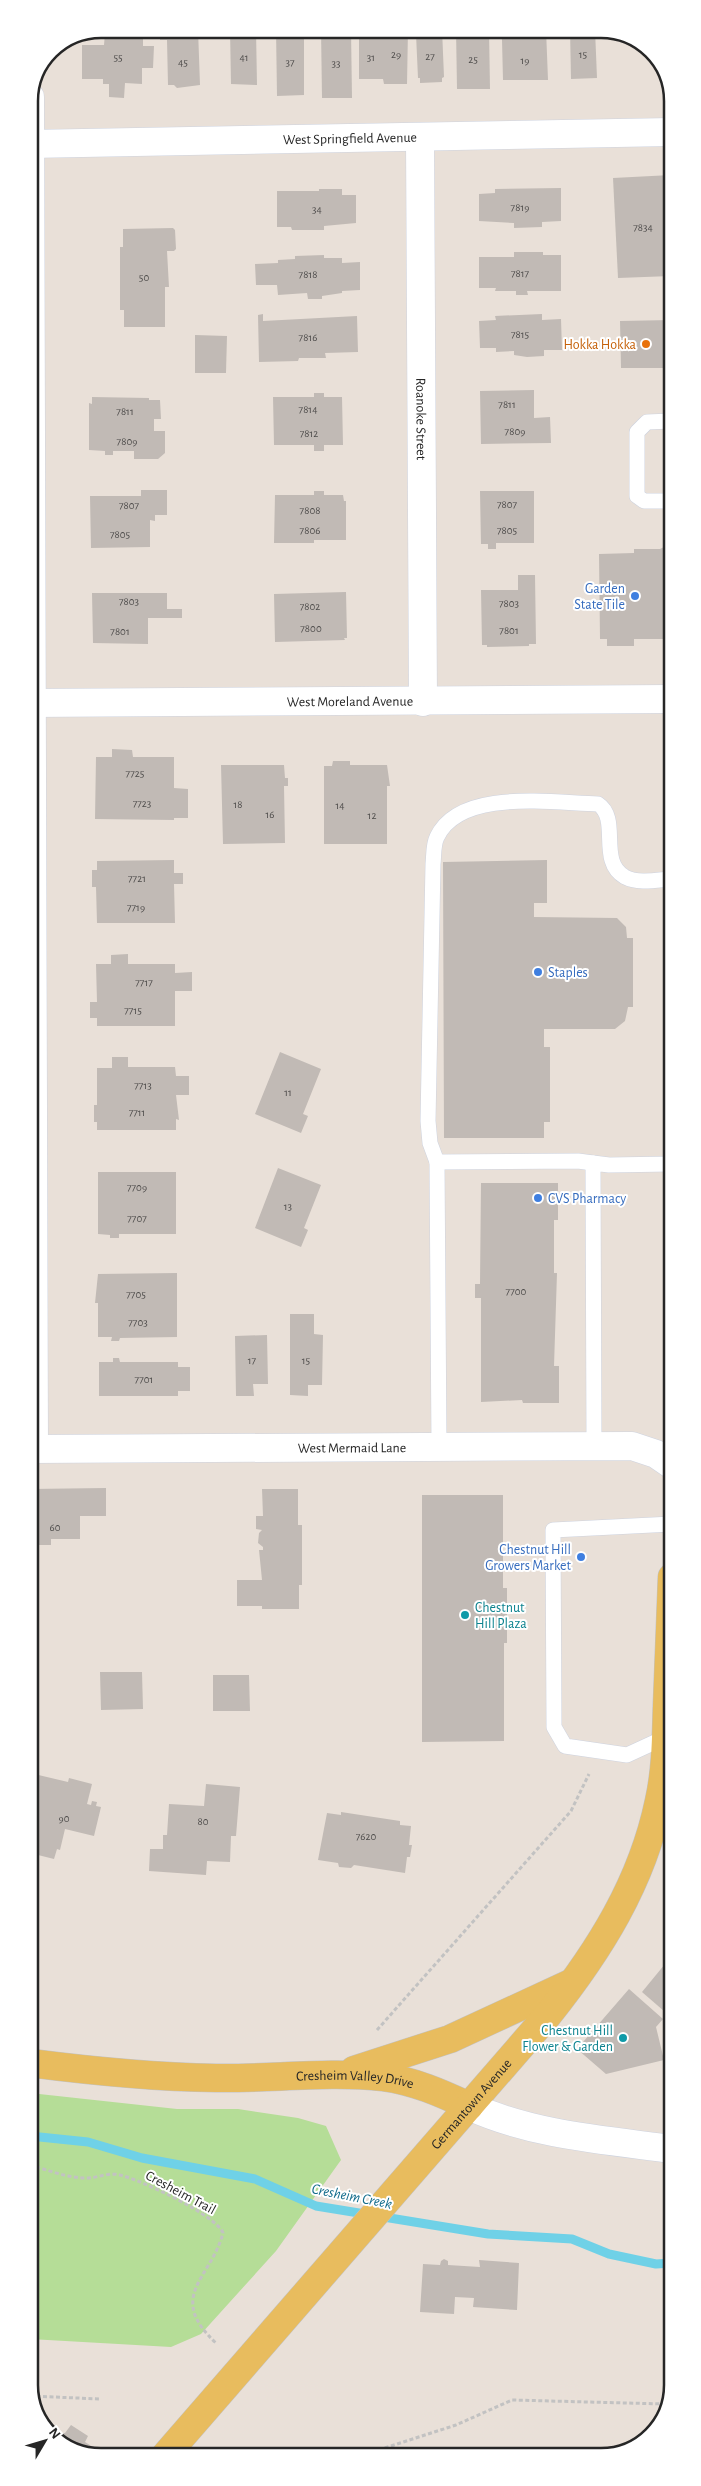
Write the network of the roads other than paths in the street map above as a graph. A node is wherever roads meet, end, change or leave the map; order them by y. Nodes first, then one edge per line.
1 (664, 132) edge
2 (420, 137) junction
3 (38, 144) edge
4 (664, 421) edge
5 (664, 501) edge
6 (664, 699) edge
7 (423, 702) junction
8 (38, 703) edge
9 (664, 880) edge
10 (436, 1162) junction
11 (593, 1163) junction
12 (664, 1164) edge
13 (439, 1446) junction
14 (594, 1447) junction
15 (38, 1449) edge
16 (664, 1460) edge
17 (664, 1524) edge
18 (664, 1738) edge
19 (664, 1774) edge
20 (575, 1981) junction
21 (38, 2064) edge
22 (340, 2074) junction
23 (469, 2106) junction
24 (664, 2148) edge
25 (172, 2448) edge

1 - 2 street, West Springfield Avenue
2 - 3 street, West Springfield Avenue
2 - 7 street, Roanoke Street
4 - 5 lane
6 - 7 street, West Moreland Avenue
7 - 8 street, West Moreland Avenue
9 - 10 lane
10 - 11 lane
10 - 13 lane
11 - 12 lane
11 - 14 lane
13 - 14 street, West Mermaid Lane
13 - 15 street, West Mermaid Lane
14 - 16 street, West Mermaid Lane
17 - 18 lane
19 - 20 main road, Germantown Avenue
20 - 22 main road
20 - 23 main road, Germantown Avenue
21 - 22 main road, Cresheim Valley Drive
22 - 23 main road, Cresheim Valley Drive
23 - 24 street, Cresheim Valley Drive
23 - 25 main road, Germantown Avenue

